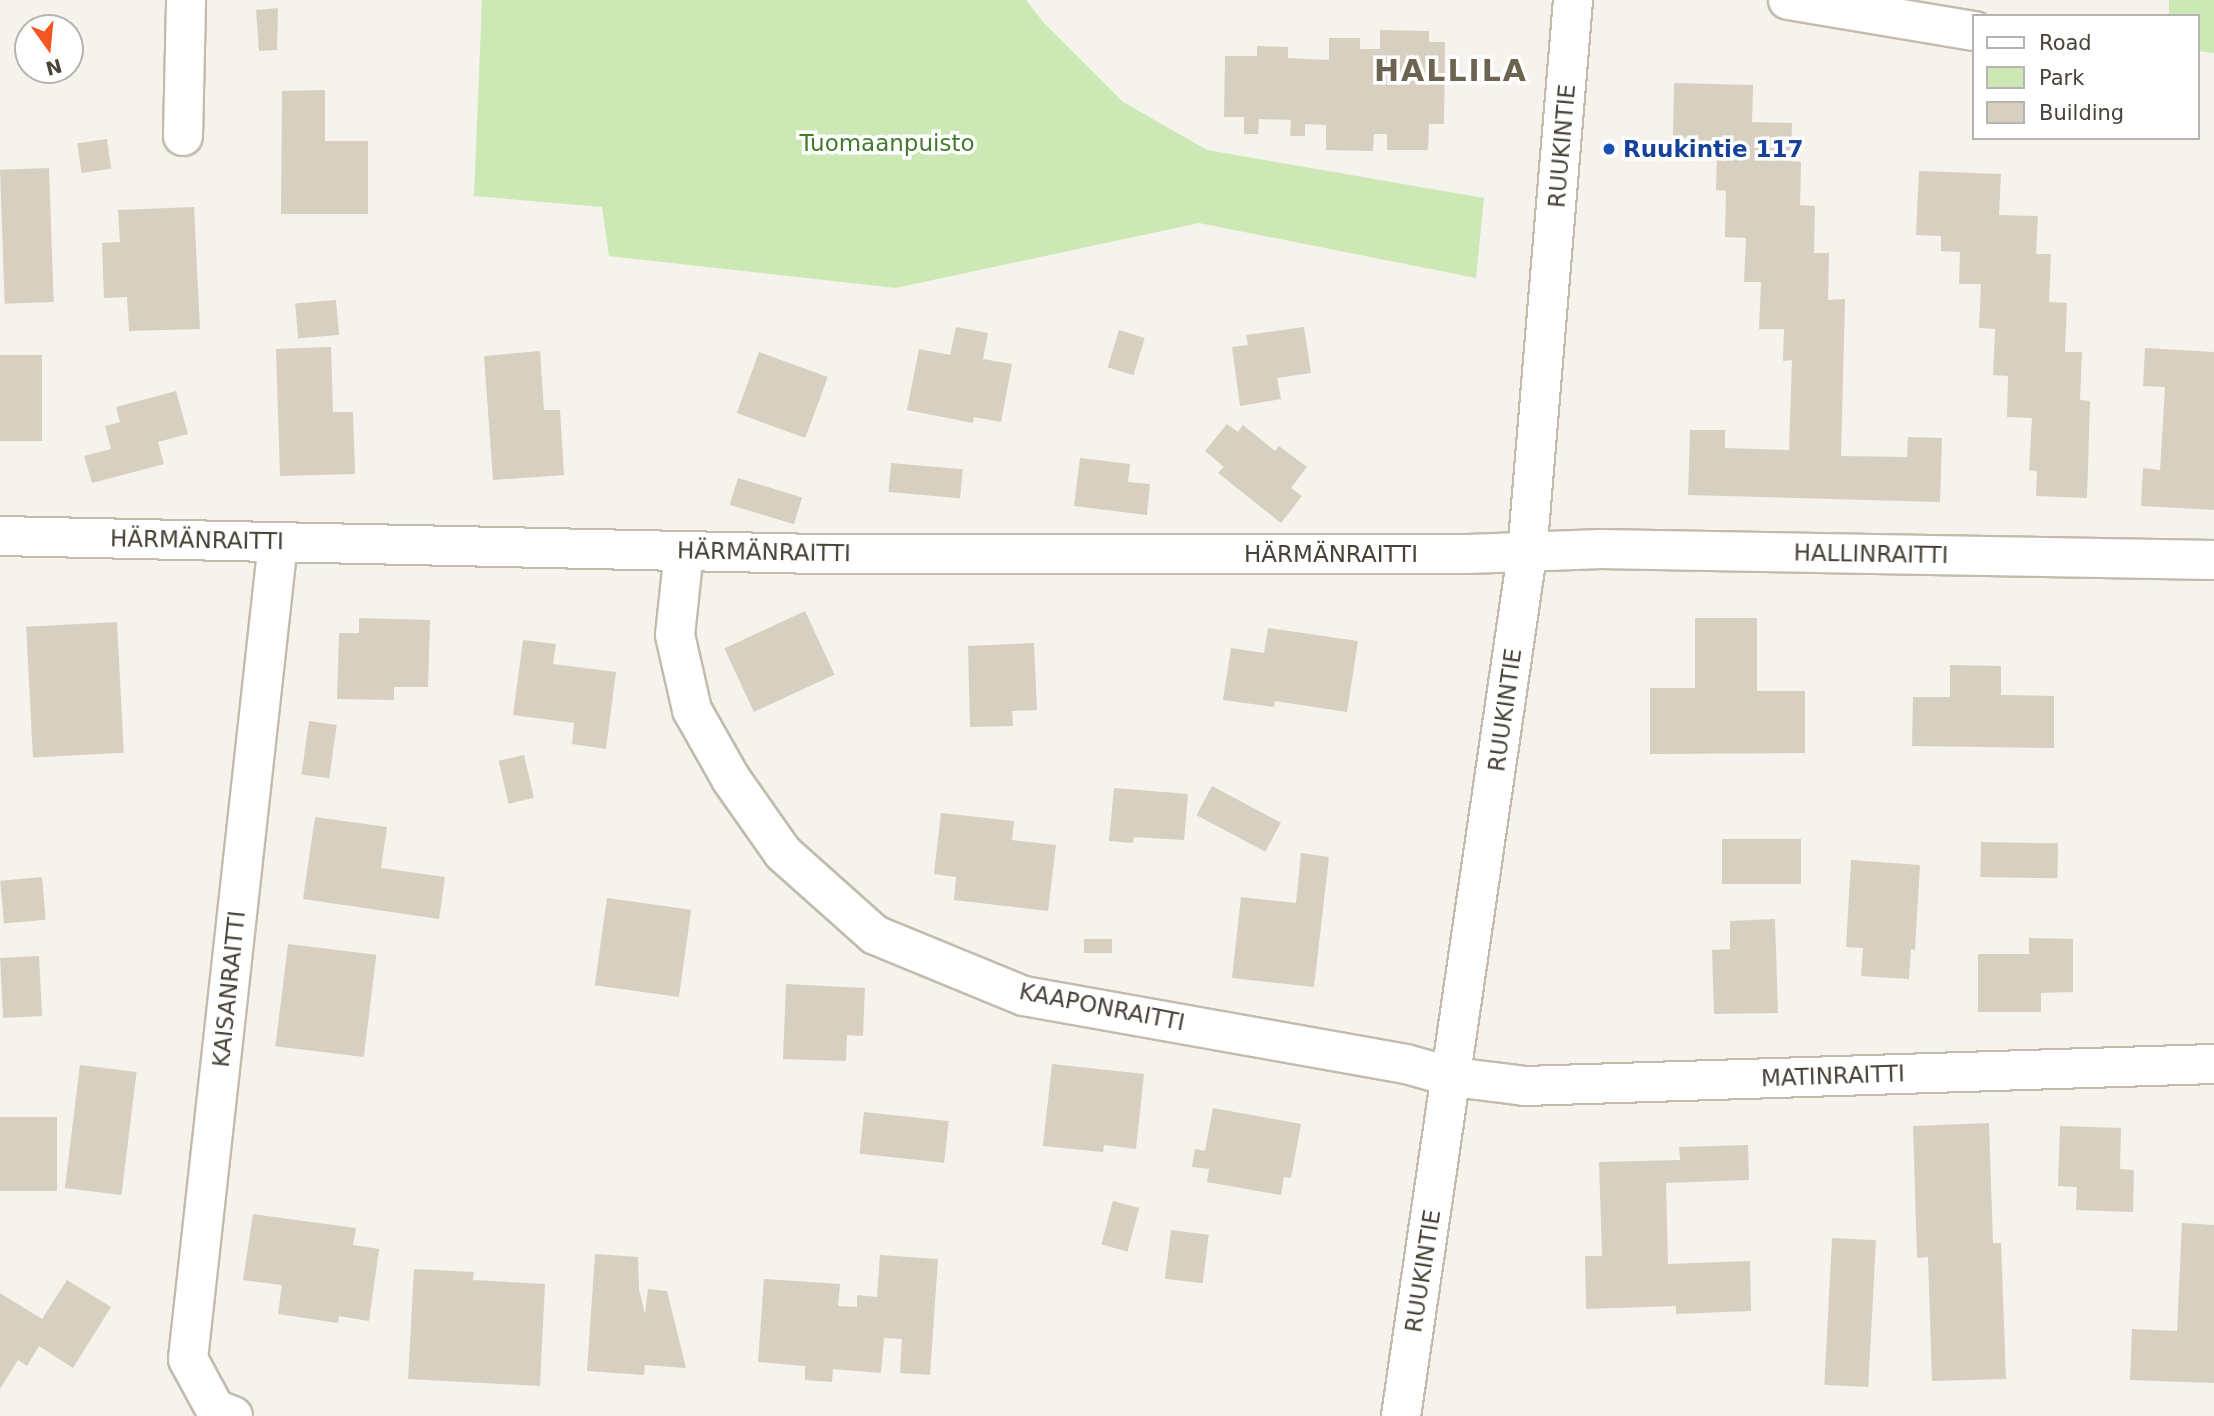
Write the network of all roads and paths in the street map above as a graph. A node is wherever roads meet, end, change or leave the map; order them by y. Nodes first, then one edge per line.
1 (186, 0) edge
2 (1573, 0) edge
3 (1787, 0) edge
4 (1972, 32) edge
5 (183, 136) dead end
6 (0, 536) edge
7 (278, 542) junction
8 (684, 551) junction
9 (1527, 554) junction
10 (2214, 560) edge
11 (2214, 1064) edge
12 (1453, 1077) junction
13 (233, 1416) edge
14 (1401, 1416) edge

1 - 5 street
2 - 9 street, RUUKINTIE
3 - 4 street
6 - 7 street, HÄRMÄNRAITTI
7 - 8 street, HÄRMÄNRAITTI
7 - 13 street, KAISANRAITTI
8 - 9 street, HÄRMÄNRAITTI
8 - 12 street, KAAPONRAITTI
9 - 10 street, HALLINRAITTI
9 - 12 street, RUUKINTIE
11 - 12 street, MATINRAITTI
12 - 14 street, RUUKINTIE

